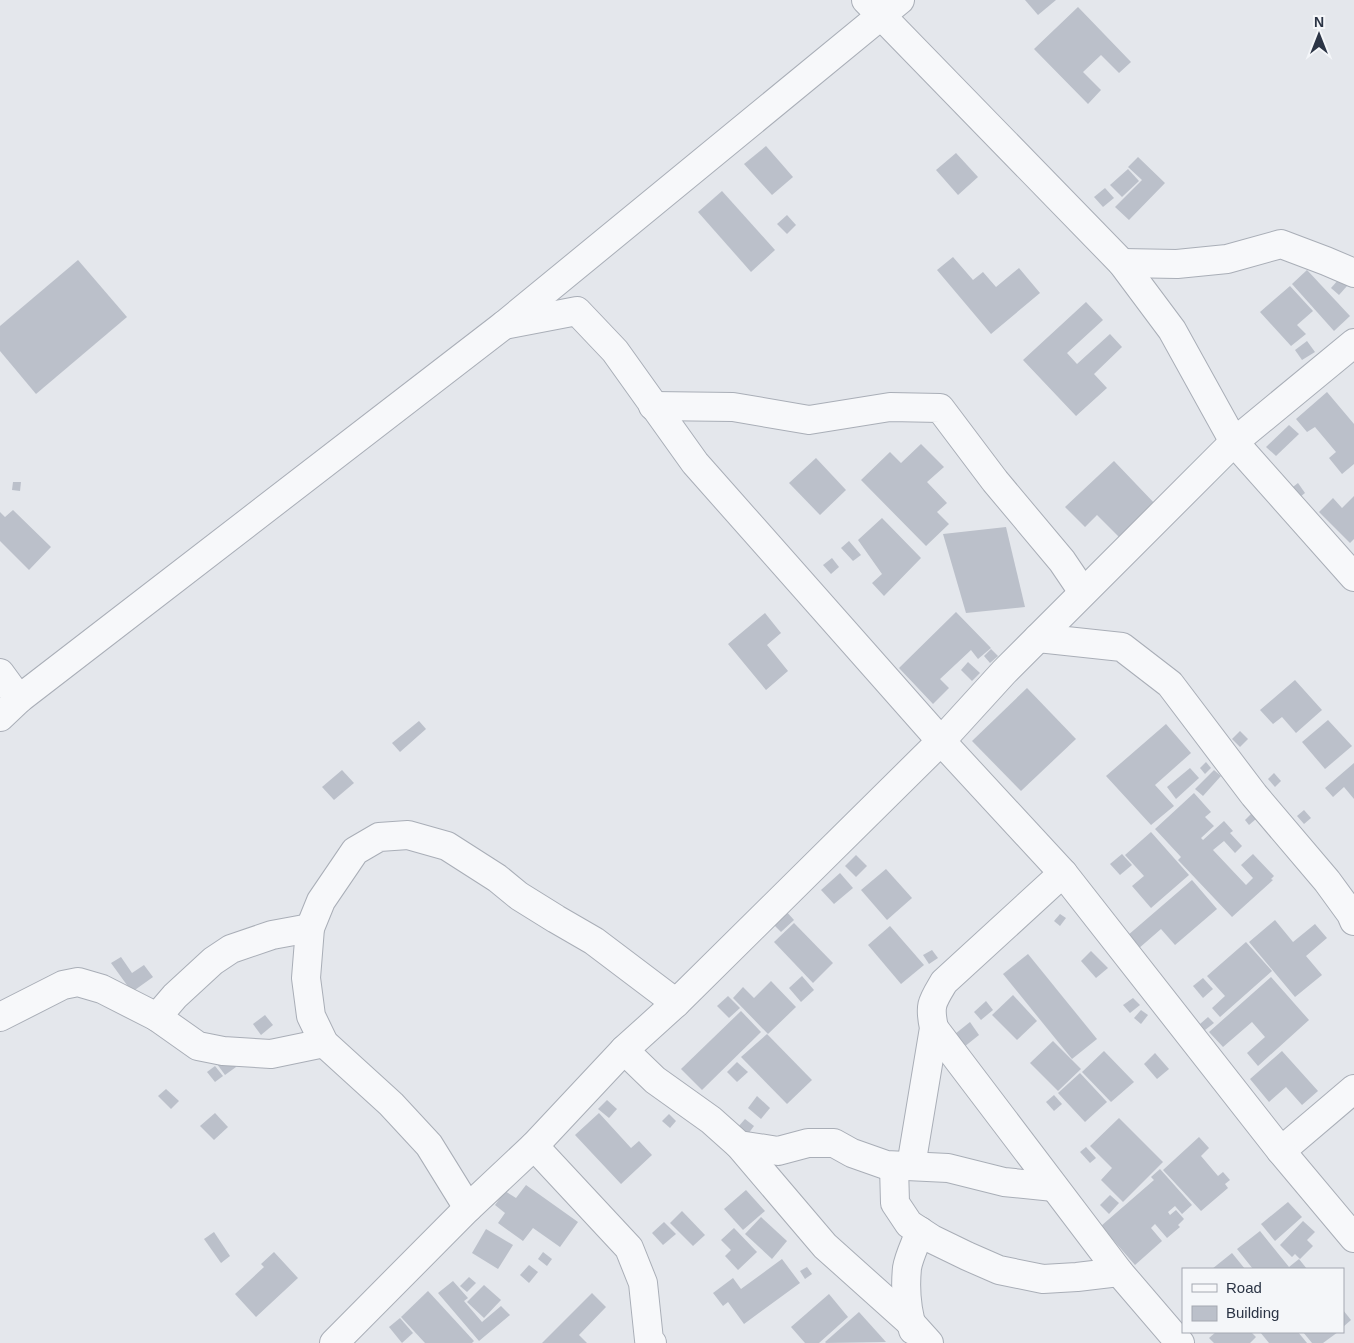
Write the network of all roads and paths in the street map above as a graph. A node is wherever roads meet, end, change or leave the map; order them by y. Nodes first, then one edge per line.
1 (883, 5) edge
2 (1122, 263) junction
3 (1354, 273) edge
4 (504, 325) junction
5 (1354, 342) edge
6 (653, 406) junction
7 (1234, 442) junction
8 (1354, 578) edge
9 (1083, 592) junction
10 (1038, 638) junction
11 (0, 673) edge
12 (10, 708) edge
13 (941, 741) junction
14 (1064, 873) junction
15 (1354, 921) edge
16 (310, 928) junction
17 (676, 1003) junction
18 (0, 1017) edge
19 (156, 1017) junction
20 (934, 1028) junction
21 (324, 1043) junction
22 (624, 1050) junction
23 (1354, 1089) edge
24 (739, 1145) junction
25 (534, 1146) junction
26 (1281, 1151) junction
27 (902, 1166) junction
28 (1054, 1187) junction
29 (468, 1208) junction
30 (920, 1231) junction
31 (1354, 1238) edge
32 (1119, 1272) junction
33 (914, 1333) edge
34 (340, 1341) edge
35 (652, 1343) edge
36 (929, 1343) edge
37 (1180, 1343) edge

1 - 2 street
1 - 4 street
2 - 3 street
2 - 7 street
4 - 6 street
4 - 12 street
5 - 7 street
6 - 9 street
6 - 13 street
7 - 8 street
7 - 9 street
9 - 10 street
10 - 13 street
10 - 15 street
11 - 12 street
13 - 14 street
13 - 17 street
14 - 20 street
14 - 26 street
16 - 17 street
16 - 19 street
16 - 21 street
17 - 22 street
18 - 19 street
19 - 21 street
20 - 27 street
20 - 28 street
21 - 29 street
22 - 24 street
22 - 25 street
23 - 26 street
24 - 27 street
24 - 33 street
25 - 29 street
25 - 35 street
26 - 31 street
27 - 28 street
27 - 30 street
28 - 32 street
29 - 34 street
30 - 32 street
30 - 33 street
32 - 37 street
33 - 36 street

